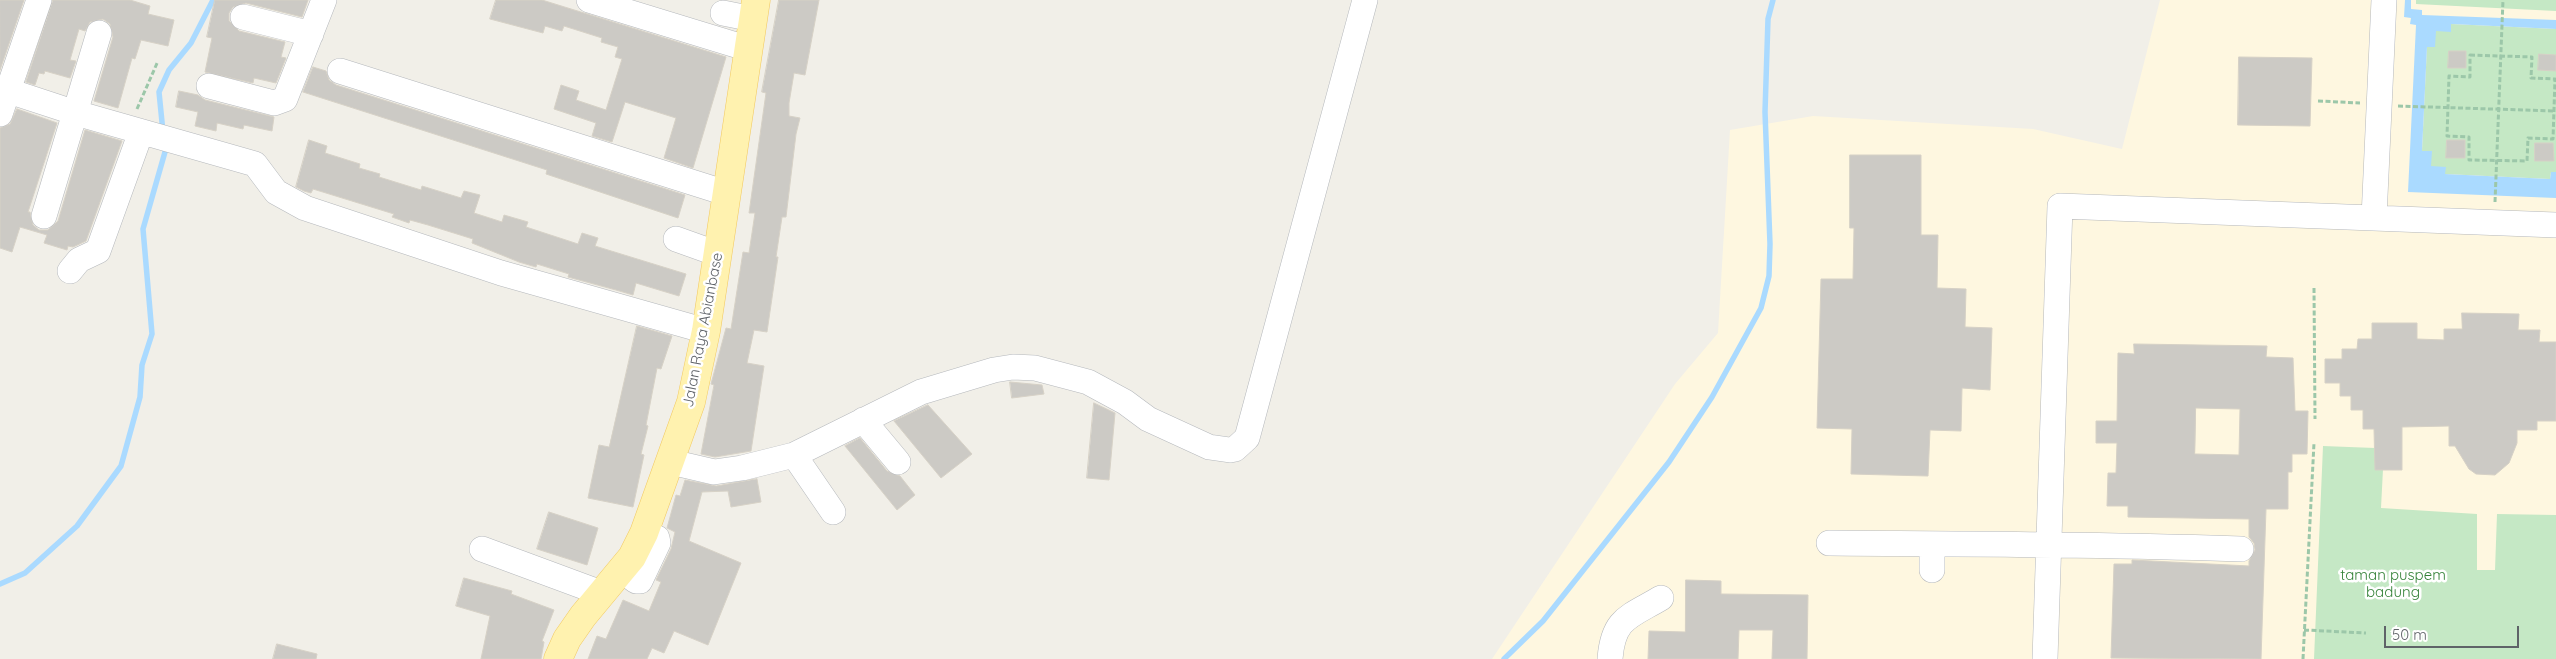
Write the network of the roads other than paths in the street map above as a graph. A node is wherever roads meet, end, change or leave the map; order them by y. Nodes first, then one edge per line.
1 (38, 0) edge
2 (324, 0) edge
3 (589, 0) edge
4 (1365, 0) edge
5 (2384, 0) edge
6 (754, 10) edge
7 (723, 13) dead end
8 (243, 17) dead end
9 (99, 33) dead end
10 (312, 34) junction
11 (749, 49) junction
12 (340, 71) dead end
13 (209, 86) dead end
14 (3, 97) edge
15 (76, 113) junction
16 (139, 131) junction
17 (726, 193) junction
18 (44, 216) dead end
19 (2374, 218) junction
20 (2556, 225) edge
21 (676, 239) dead end
22 (718, 254) junction
23 (70, 271) dead end
24 (706, 331) junction
25 (864, 420) junction
26 (794, 455) junction
27 (671, 462) junction
28 (898, 462) dead end
29 (833, 512) dead end
30 (1829, 543) dead end
31 (1932, 544) junction
32 (2049, 546) junction
33 (482, 549) dead end
34 (2241, 549) dead end
35 (1932, 570) dead end
36 (601, 593) junction
37 (1661, 598) dead end
38 (558, 659) edge
39 (1610, 659) edge
40 (2045, 659) edge

1 - 14 street
2 - 10 street
3 - 11 street
4 - 25 street
5 - 19 street
6 - 7 street
6 - 11 main road, Jalan Raya Abianbase
8 - 10 street
9 - 15 street
10 - 13 street
11 - 17 main road, Jalan Raya Abianbase
12 - 17 street
14 - 15 street
15 - 16 street
15 - 18 street
16 - 23 street
16 - 24 street
17 - 22 main road, Jalan Raya Abianbase
19 - 20 street
19 - 32 street
21 - 22 street
22 - 24 main road, Jalan Raya Abianbase
24 - 27 main road, Jalan Raya Abianbase
25 - 26 street
25 - 28 street
26 - 27 street
26 - 29 street
27 - 36 main road, Jalan Raya Abianbase
30 - 31 street
31 - 32 street
31 - 35 street
32 - 34 street
32 - 40 street
33 - 36 street
36 - 38 main road, Jalan Raya Abianbase
37 - 39 street

